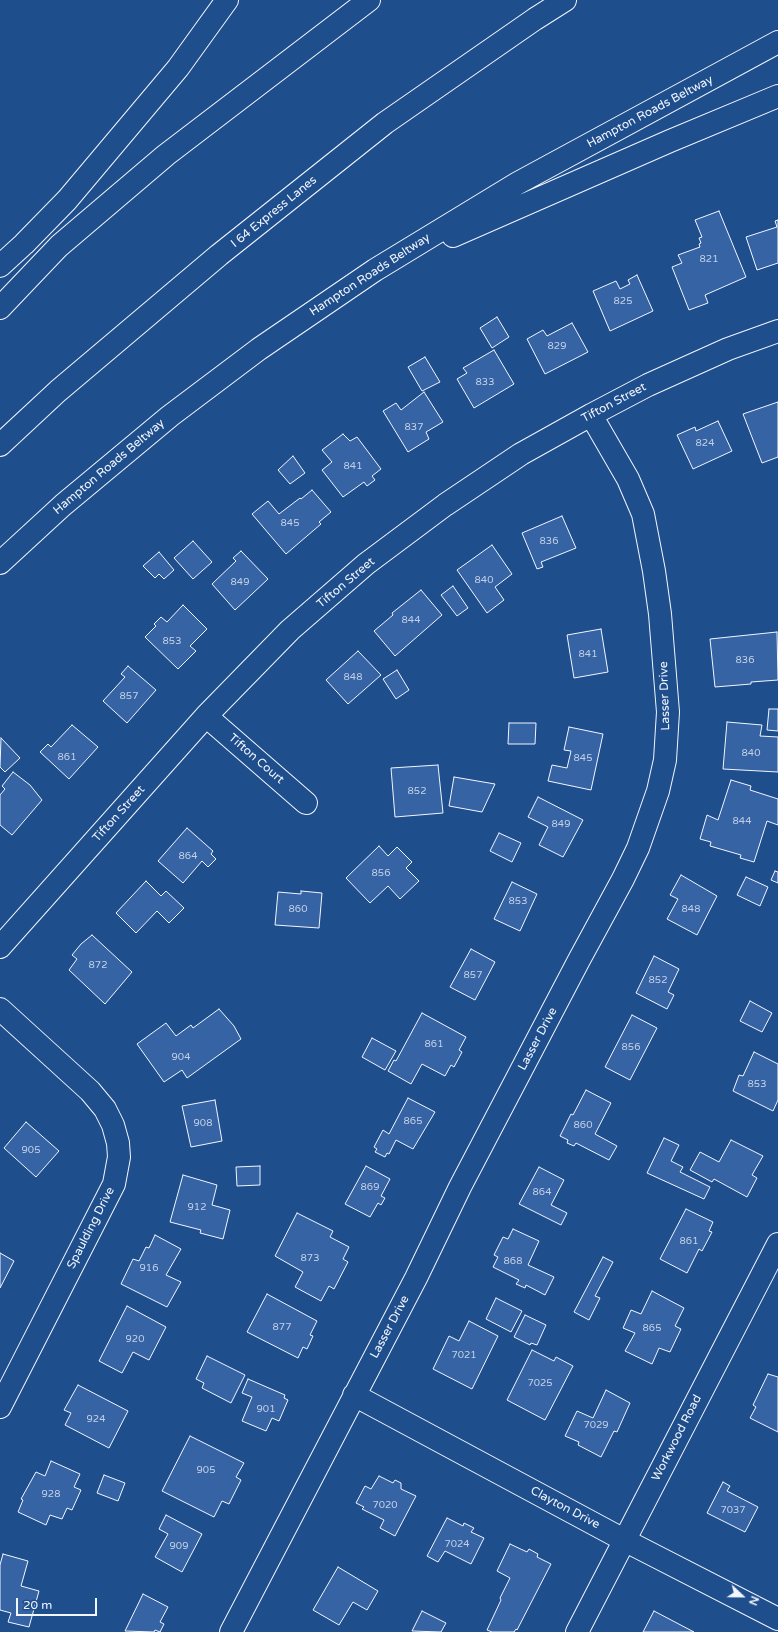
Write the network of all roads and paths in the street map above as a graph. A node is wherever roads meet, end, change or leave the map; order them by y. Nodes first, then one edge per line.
1 (227, 0) edge
2 (369, 0) edge
3 (565, 0) edge
4 (778, 42) edge
5 (778, 96) edge
6 (0, 266) edge
7 (375, 270) junction
8 (0, 308) edge
9 (778, 331) edge
10 (591, 415) junction
11 (0, 445) edge
12 (0, 563) edge
13 (206, 716) junction
14 (306, 803) dead end
15 (0, 947) edge
16 (0, 1009) edge
17 (778, 1244) edge
18 (354, 1395) junction
19 (0, 1407) edge
20 (624, 1540) junction
21 (778, 1619) edge
22 (231, 1632) edge
23 (577, 1632) edge

1 - 6 main road
2 - 8 main road
3 - 11 main road, I 64 Express Lanes
4 - 7 main road, Hampton Roads Beltway
5 - 7 main road
7 - 12 main road, Hampton Roads Beltway
9 - 10 main road, Tifton Street
10 - 13 main road, Tifton Street
10 - 18 main road, Lasser Drive
13 - 14 main road, Tifton Court
13 - 15 main road, Tifton Street
16 - 19 main road, Spaulding Drive
17 - 20 main road, Workwood Road
18 - 20 main road, Clayton Drive
18 - 22 main road, Lasser Drive
20 - 21 main road, Clayton Drive
20 - 23 main road, Workwood Road

